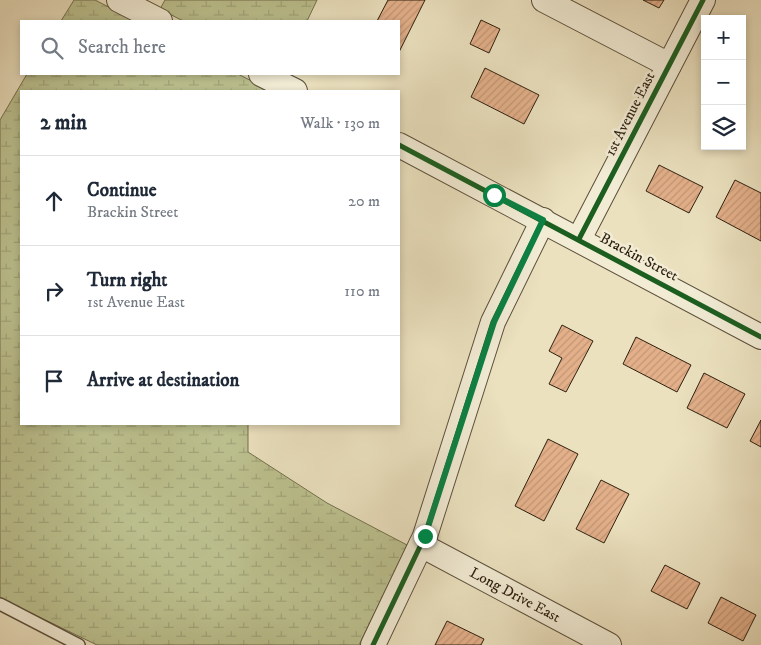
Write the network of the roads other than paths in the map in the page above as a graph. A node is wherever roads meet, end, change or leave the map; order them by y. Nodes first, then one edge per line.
1 (119, 0) edge
2 (544, 0) edge
3 (703, 0) edge
4 (158, 20) edge
5 (669, 65) junction
6 (263, 75) edge
7 (293, 90) edge
8 (400, 146) edge
9 (543, 220) junction
10 (579, 239) junction
11 (761, 336) edge
12 (421, 545) junction
13 (0, 604) edge
14 (79, 645) edge
15 (373, 645) edge
16 (609, 645) edge

1 - 4 street
2 - 5 street
3 - 5 street, 1st Avenue East
5 - 10 street, 1st Avenue East
6 - 7 street
8 - 9 street, Brackin Street
9 - 10 street, Brackin Street
9 - 12 street
10 - 11 street, Brackin Street
12 - 15 street
12 - 16 street, Long Drive East
13 - 14 lane

